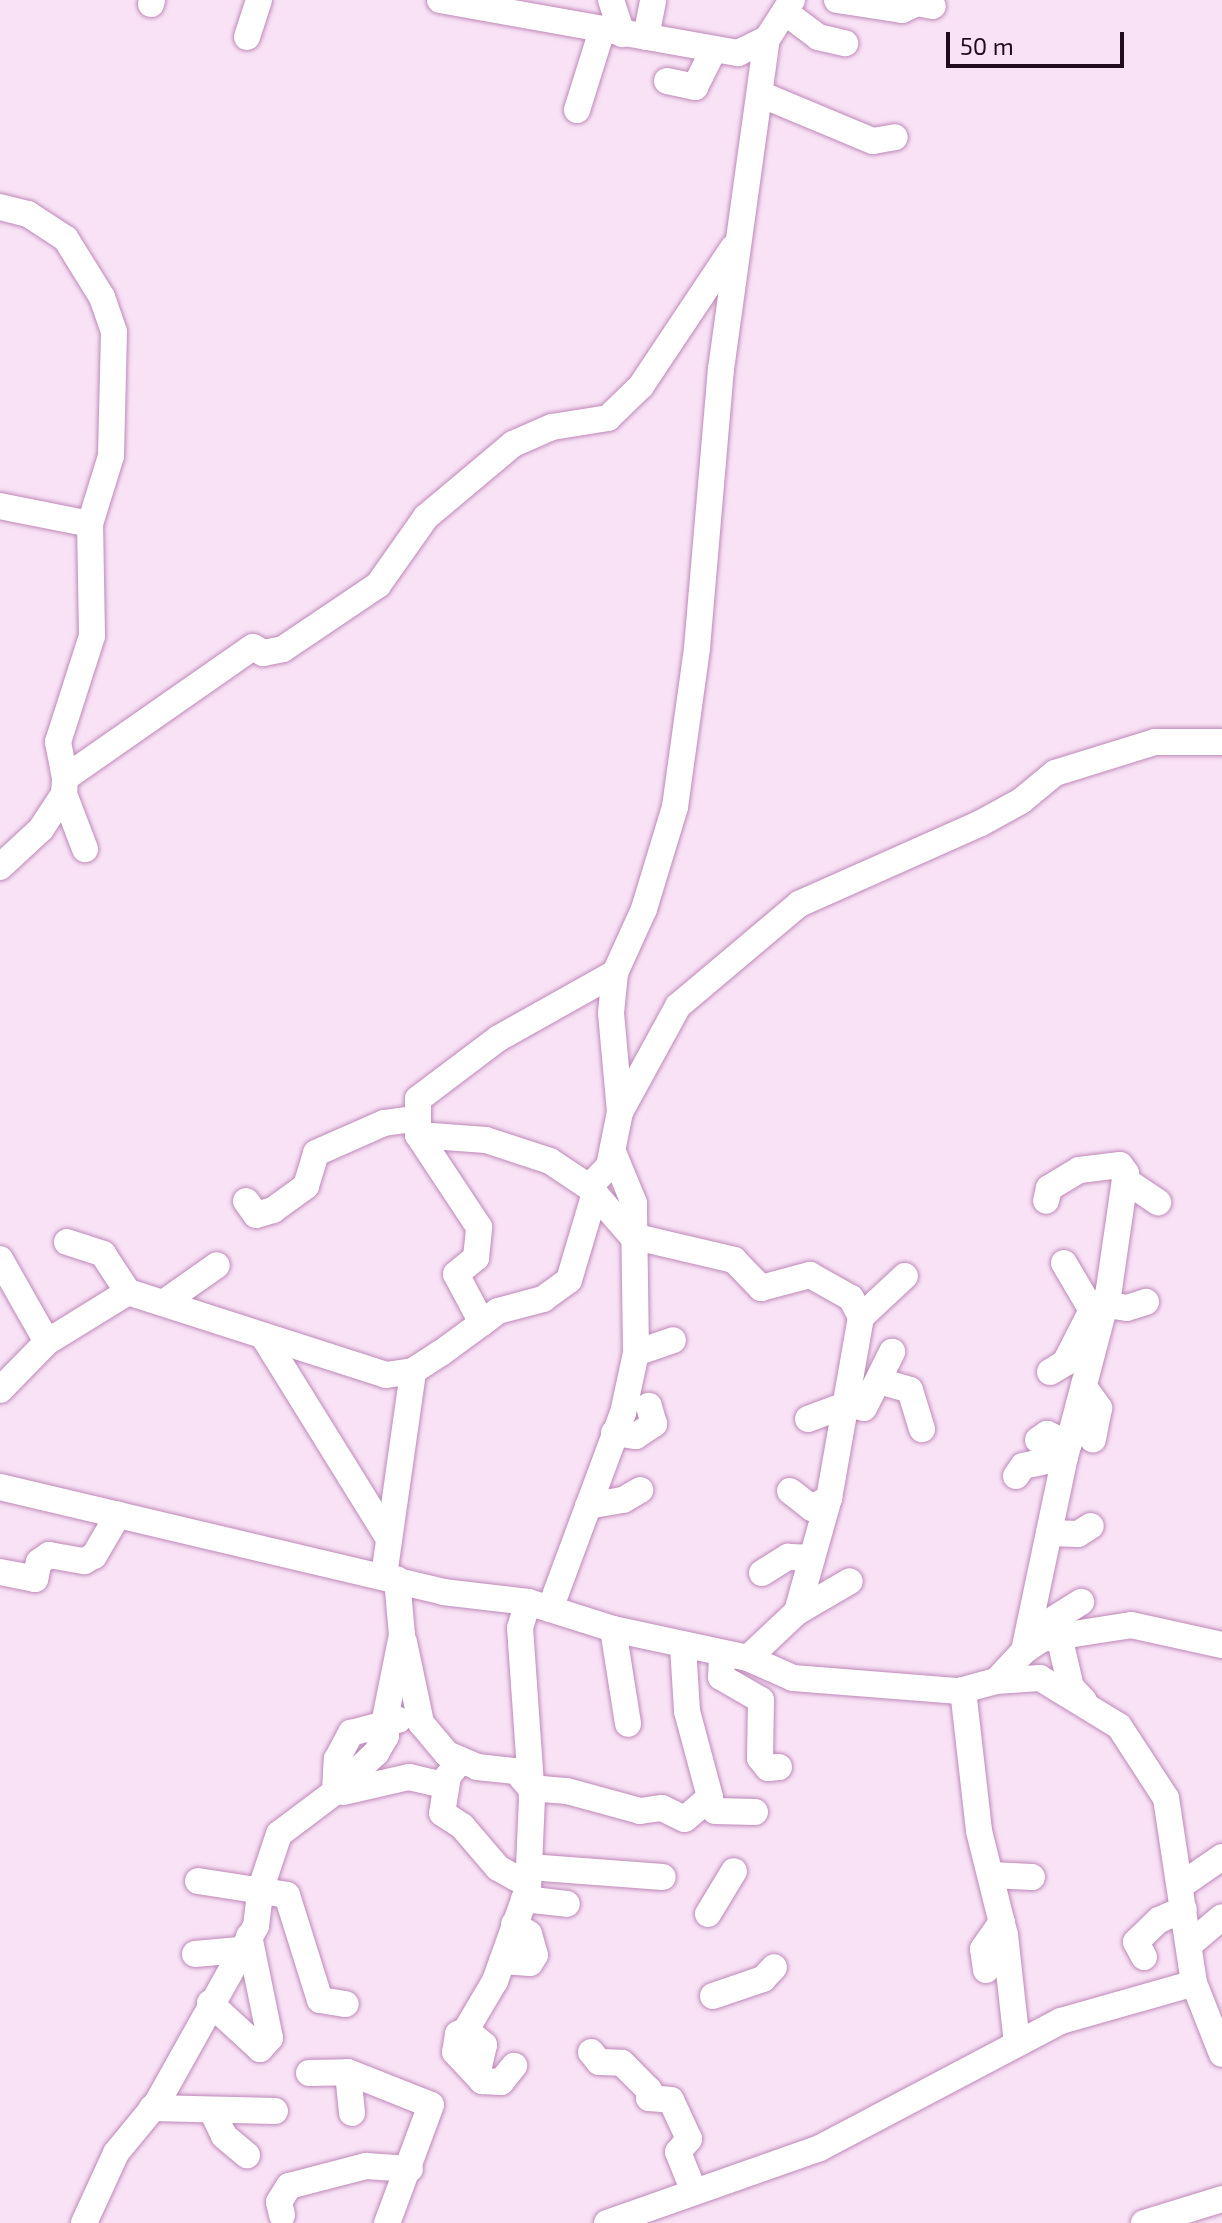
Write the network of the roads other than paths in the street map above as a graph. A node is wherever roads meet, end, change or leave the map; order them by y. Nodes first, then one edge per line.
1 (259, 0) edge
2 (440, 0) edge
3 (611, 0) edge
4 (653, 0) edge
5 (837, 0) edge
6 (788, 6) edge
7 (933, 6) dead end
8 (623, 34) junction
9 (247, 37) dead end
10 (767, 39) junction
11 (845, 43) dead end
12 (714, 49) junction
13 (667, 81) dead end
14 (760, 94) junction
15 (577, 110) dead end
16 (895, 137) dead end
17 (0, 207) edge
18 (748, 207) junction
19 (0, 506) edge
20 (90, 524) junction
21 (1222, 742) edge
22 (64, 786) junction
23 (85, 849) dead end
24 (0, 867) edge
25 (615, 973) junction
26 (620, 1112) junction
27 (418, 1126) junction
28 (613, 1152) junction
29 (1125, 1180) junction
30 (592, 1190) junction
31 (246, 1201) dead end
32 (1046, 1201) dead end
33 (1158, 1202) dead end
34 (632, 1236) junction
35 (67, 1242) dead end
36 (0, 1259) edge
37 (1064, 1263) dead end
38 (217, 1265) dead end
39 (905, 1276) dead end
40 (128, 1292) junction
41 (166, 1301) junction
42 (1146, 1302) dead end
43 (1100, 1304) junction
44 (861, 1317) junction
45 (482, 1323) junction
46 (265, 1339) junction
47 (673, 1340) dead end
48 (47, 1342) junction
49 (892, 1352) dead end
50 (636, 1353) junction
51 (413, 1371) junction
52 (1050, 1372) dead end
53 (879, 1381) junction
54 (0, 1390) edge
55 (848, 1404) junction
56 (649, 1406) dead end
57 (808, 1419) dead end
58 (922, 1429) dead end
59 (614, 1433) junction
60 (1038, 1440) dead end
61 (1075, 1447) junction
62 (1016, 1476) dead end
63 (0, 1487) edge
64 (640, 1490) dead end
65 (790, 1491) dead end
66 (829, 1498) junction
67 (588, 1506) junction
68 (118, 1515) junction
69 (1091, 1526) dead end
70 (1049, 1533) junction
71 (387, 1536) junction
72 (812, 1558) junction
73 (762, 1573) dead end
74 (9, 1574) edge
75 (391, 1578) junction
76 (850, 1581) dead end
77 (0, 1595) edge
78 (1081, 1602) dead end
79 (539, 1605) junction
80 (797, 1612) junction
81 (1047, 1621) junction
82 (613, 1629) junction
83 (402, 1635) junction
84 (683, 1645) junction
85 (1222, 1645) edge
86 (1024, 1651) junction
87 (722, 1653) junction
88 (748, 1658) junction
89 (996, 1681) junction
90 (963, 1690) junction
91 (1088, 1707) junction
92 (421, 1723) junction
93 (384, 1724) junction
94 (628, 1724) dead end
95 (461, 1760) junction
96 (779, 1767) dead end
97 (445, 1785) junction
98 (531, 1788) junction
99 (335, 1792) junction
100 (715, 1811) dead end
101 (755, 1812) dead end
102 (1222, 1857) edge
103 (734, 1871) dead end
104 (991, 1875) junction
105 (663, 1877) dead end
106 (1032, 1877) dead end
107 (527, 1880) junction
108 (198, 1881) dead end
109 (260, 1891) junction
110 (1182, 1897) junction
111 (567, 1904) dead end
112 (708, 1914) dead end
113 (1222, 1917) edge
114 (1002, 1922) junction
115 (244, 1943) junction
116 (1189, 1945) junction
117 (195, 1954) dead end
118 (1144, 1957) dead end
119 (774, 1967) dead end
120 (986, 1970) dead end
121 (1194, 1983) junction
122 (713, 1996) dead end
123 (210, 2003) junction
124 (346, 2004) dead end
125 (1017, 2043) junction
126 (591, 2052) dead end
127 (1222, 2054) edge
128 (514, 2066) dead end
129 (348, 2072) junction
130 (309, 2073) dead end
131 (152, 2108) junction
132 (275, 2111) dead end
133 (213, 2113) junction
134 (352, 2113) dead end
135 (247, 2155) dead end
136 (410, 2169) junction
137 (694, 2192) junction
138 (1222, 2199) edge
139 (282, 2215) dead end
140 (84, 2223) edge
141 (388, 2223) edge
142 (607, 2223) edge
143 (1144, 2223) edge

1 - 9 street
2 - 8 street
3 - 8 street
4 - 8 street
5 - 7 street
6 - 10 street
6 - 11 street
8 - 12 street
8 - 15 street
10 - 12 street
10 - 14 street
12 - 13 street
14 - 16 street
14 - 18 street
17 - 20 street
18 - 22 street
18 - 25 street
19 - 20 street
20 - 22 street
21 - 26 street
22 - 23 street
22 - 24 street
25 - 26 street
25 - 27 street
26 - 28 street
27 - 30 street
27 - 31 street
27 - 45 street
28 - 30 street
28 - 34 street
29 - 32 street
29 - 33 street
29 - 43 street
30 - 34 street
30 - 45 street
34 - 44 street
34 - 50 street
35 - 40 street
36 - 48 street
37 - 43 street
38 - 41 street
39 - 44 street
40 - 41 street
40 - 48 street
41 - 46 street
42 - 43 street
43 - 52 street
43 - 61 street
44 - 55 street
45 - 51 street
46 - 51 street
46 - 71 street
47 - 50 street
48 - 54 street
49 - 53 street
50 - 59 street
51 - 71 street
53 - 55 street
53 - 58 street
55 - 57 street
55 - 66 street
56 - 59 street
59 - 67 street
60 - 61 street
61 - 62 street
61 - 70 street
63 - 68 street
64 - 67 street
65 - 66 street
66 - 72 street
67 - 79 street
68 - 74 street
68 - 75 street
69 - 70 street
70 - 81 street
71 - 75 street
72 - 73 street
72 - 80 street
74 - 77 street
75 - 79 street
75 - 83 street
76 - 80 street
78 - 81 street
79 - 82 street
79 - 98 street
80 - 88 street
81 - 85 street
81 - 86 street
81 - 86 street
81 - 91 street
82 - 84 street
82 - 94 street
83 - 92 street
83 - 93 street
84 - 87 street
84 - 98 street
86 - 89 street
87 - 88 street
87 - 96 street
88 - 90 street
89 - 90 street
89 - 91 street
90 - 104 street
91 - 110 street
92 - 93 street
92 - 95 street
93 - 99 street
95 - 97 street
95 - 98 street
97 - 99 street
97 - 107 street
98 - 107 street
99 - 109 street
100 - 101 street
102 - 110 street
103 - 112 street
104 - 106 street
104 - 114 street
105 - 107 street
107 - 111 street
107 - 128 street
108 - 109 street
109 - 115 street
109 - 124 street
110 - 116 street
110 - 118 street
113 - 116 street
114 - 120 street
114 - 125 street
115 - 117 street
115 - 123 street
115 - 123 street
116 - 121 street
119 - 122 street
121 - 125 street
121 - 127 street
123 - 131 street
125 - 137 street
126 - 137 street
129 - 130 street
129 - 134 street
129 - 136 street
131 - 133 street
131 - 140 street
132 - 133 street
133 - 135 street
136 - 139 street
136 - 141 street
137 - 142 street
138 - 143 street

